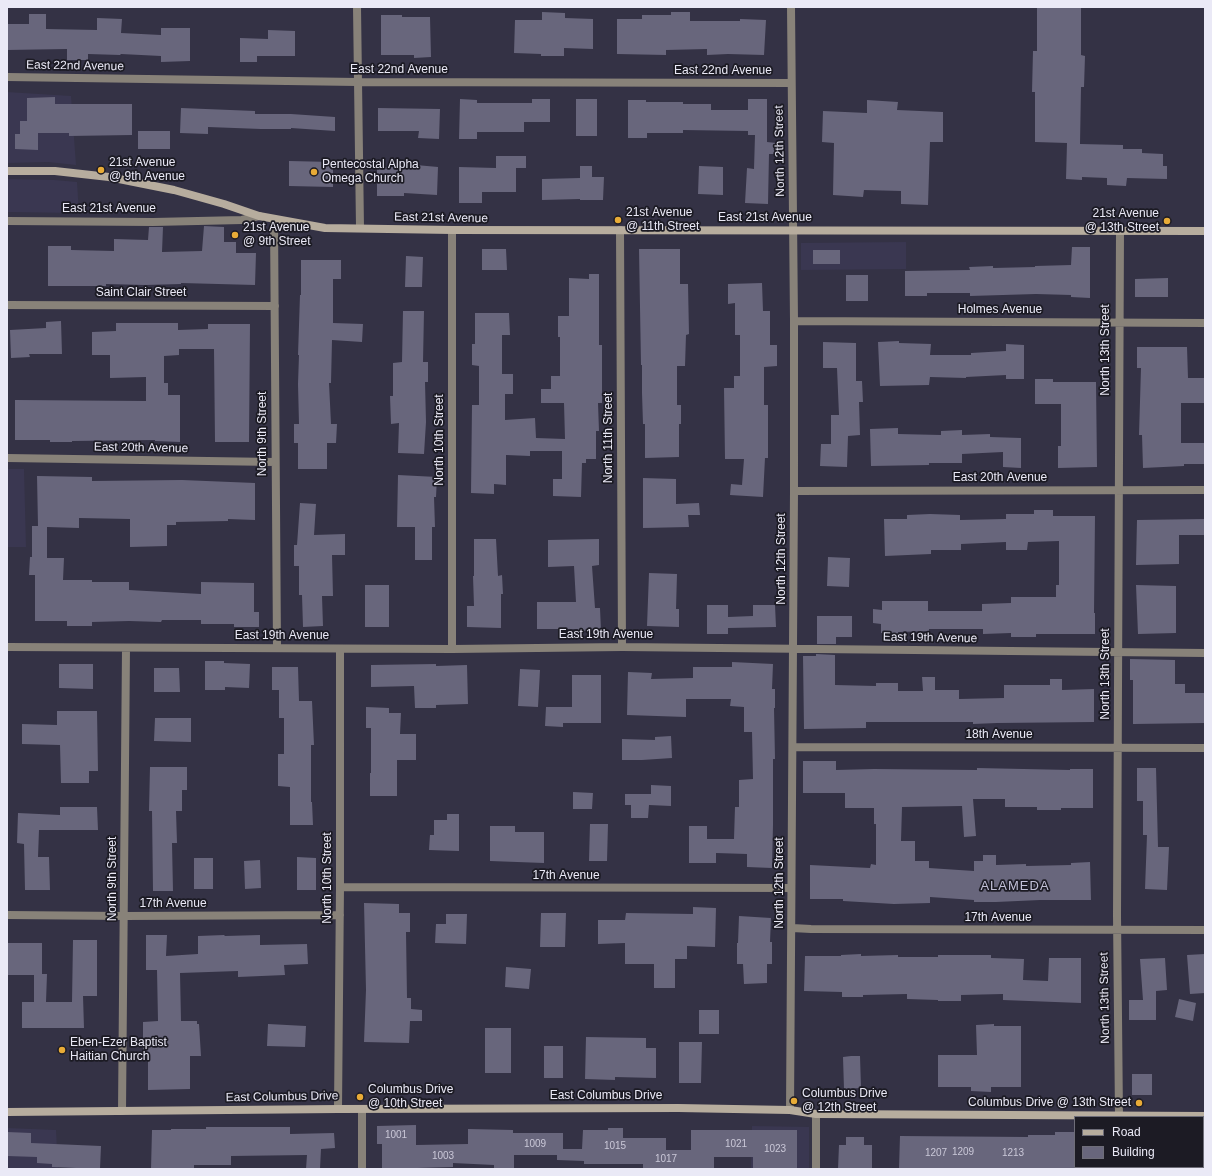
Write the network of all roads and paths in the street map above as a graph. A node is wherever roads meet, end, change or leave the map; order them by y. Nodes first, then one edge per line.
1 (357, 7) edge
2 (791, 7) edge
3 (7, 77) edge
4 (357, 82) junction
5 (791, 83) junction
6 (7, 171) edge
7 (259, 216) junction
8 (274, 219) junction
9 (7, 221) edge
10 (360, 228) junction
11 (452, 230) junction
12 (620, 230) junction
13 (793, 230) junction
14 (1120, 231) junction
15 (1205, 231) edge
16 (7, 305) edge
17 (275, 306) junction
18 (794, 321) junction
19 (1118, 322) junction
20 (1205, 323) edge
21 (7, 458) edge
22 (275, 462) junction
23 (1118, 490) junction
24 (1205, 490) edge
25 (794, 491) junction
26 (7, 647) edge
27 (622, 647) junction
28 (126, 648) junction
29 (277, 648) junction
30 (340, 648) junction
31 (793, 648) junction
32 (452, 649) junction
33 (1118, 652) junction
34 (1205, 653) edge
35 (793, 747) junction
36 (1118, 748) junction
37 (1205, 748) edge
38 (340, 887) junction
39 (791, 888) junction
40 (7, 915) edge
41 (340, 915) junction
42 (124, 916) junction
43 (792, 928) junction
44 (1117, 930) junction
45 (1205, 930) edge
46 (338, 1109) junction
47 (362, 1109) junction
48 (790, 1110) junction
49 (122, 1111) junction
50 (7, 1112) edge
51 (816, 1114) junction
52 (1118, 1116) edge
53 (1205, 1116) edge
54 (362, 1169) edge
55 (816, 1169) edge

1 - 4 street
2 - 5 street, North 12th Street
3 - 4 street, East 22nd Avenue
4 - 5 street, East 22nd Avenue
4 - 10 street
5 - 13 street, North 12th Street
6 - 7 street, East 21st Avenue
7 - 8 street, East 21st Avenue
7 - 9 street, East 21st Avenue
8 - 10 street, East 21st Avenue
8 - 17 street, North 9th Street
10 - 11 street, East 21st Avenue
11 - 12 street, East 21st Avenue
11 - 32 street, North 10th Street
12 - 13 street, East 21st Avenue
12 - 27 street, North 11th Street
13 - 14 street, East 21st Avenue
13 - 18 street, North 12th Street
14 - 15 street, East 21st Avenue
14 - 19 street, North 13th Street
16 - 17 street, Saint Clair Street
17 - 22 street, North 9th Street
18 - 19 street, Holmes Avenue
18 - 25 street, North 12th Street
19 - 20 street, Holmes Avenue
19 - 23 street, North 13th Street
21 - 22 street, East 20th Avenue
22 - 29 street, North 9th Street
23 - 24 street, East 20th Avenue
23 - 25 street, East 20th Avenue
23 - 33 street, North 13th Street
25 - 31 street, North 12th Street
26 - 28 street, East 19th Avenue
27 - 31 street, East 19th Avenue
27 - 32 street, East 19th Avenue
28 - 29 street, East 19th Avenue
28 - 42 street, North 9th Street
29 - 30 street, East 19th Avenue
30 - 32 street, East 19th Avenue
30 - 38 street, North 10th Street
31 - 33 street, East 19th Avenue
31 - 35 street, North 12th Street
33 - 34 street, East 19th Avenue
33 - 36 street, North 13th Street
35 - 36 street, 18th Avenue
35 - 39 street, North 12th Street
36 - 37 street, 18th Avenue
36 - 44 street, North 13th Street
38 - 39 street, 17th Avenue
38 - 41 street, North 10th Street
39 - 43 street, North 12th Street
40 - 42 street, 17th Avenue
41 - 42 street, 17th Avenue
41 - 46 street, North 10th Street
42 - 49 street, North 9th Street
43 - 44 street, 17th Avenue
43 - 48 street, North 12th Street
44 - 45 street, 17th Avenue
44 - 52 street, North 13th Street
46 - 47 street, East Columbus Drive
46 - 49 street, East Columbus Drive
47 - 48 street, East Columbus Drive
47 - 54 street
48 - 51 street, East Columbus Drive
49 - 50 street, East Columbus Drive
51 - 52 street, East Columbus Drive
51 - 55 street
52 - 53 street, East Columbus Drive

